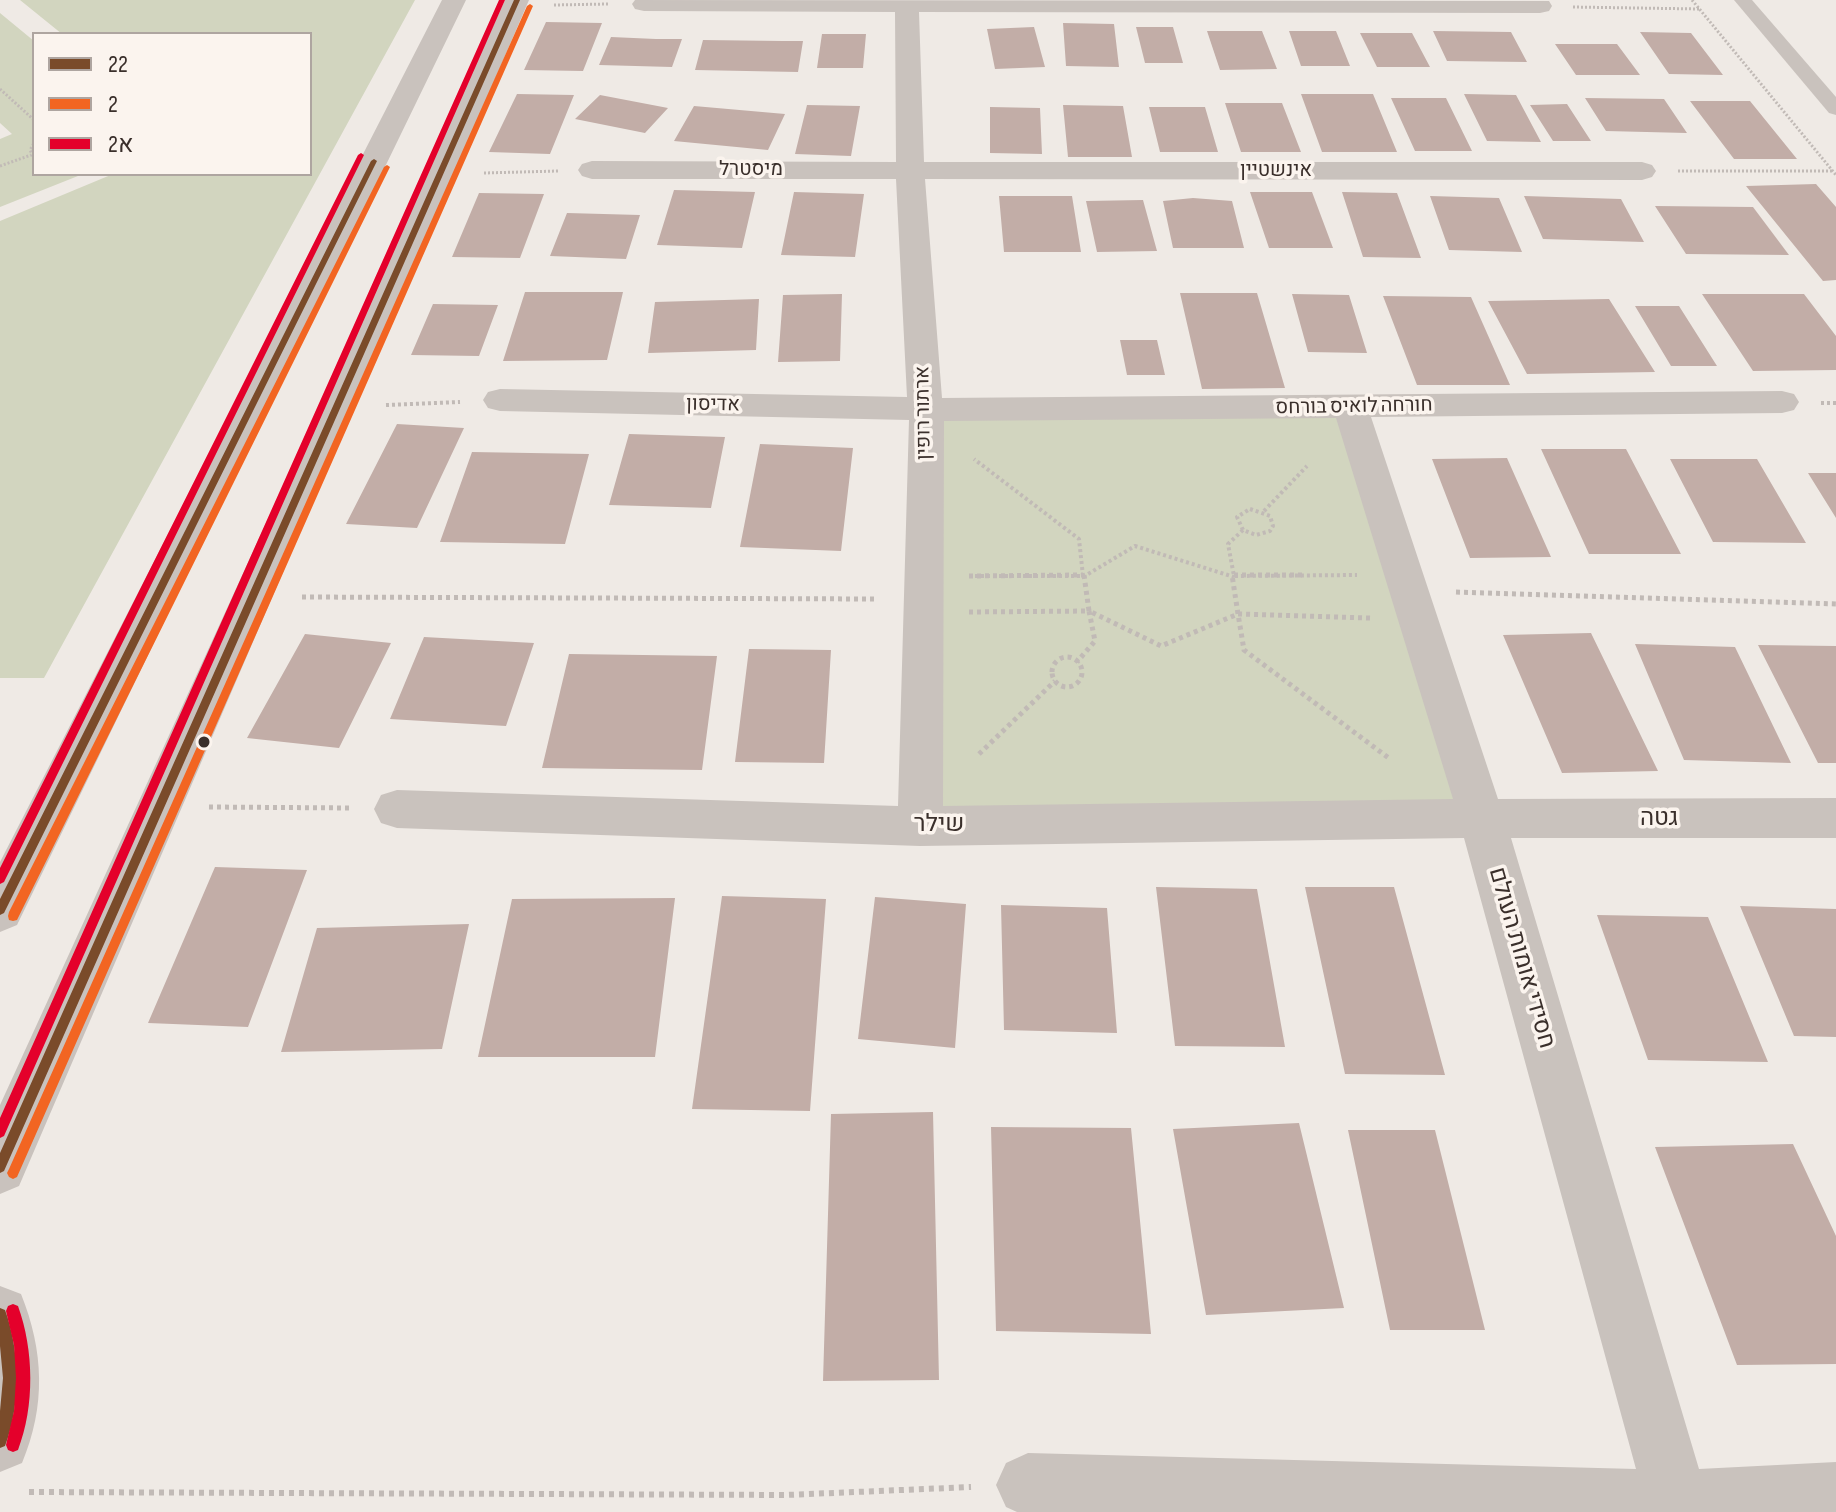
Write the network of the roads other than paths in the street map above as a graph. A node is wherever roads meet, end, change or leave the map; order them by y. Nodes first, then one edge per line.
1 (454, 0) edge
2 (1743, 0) edge
3 (533, 2) edge
4 (906, 3) edge
5 (644, 4) road end
6 (1540, 6) road end
7 (1836, 109) edge
8 (592, 170) road end
9 (910, 171) junction
10 (1642, 171) road end
11 (500, 400) road end
12 (1782, 402) dead end
13 (1350, 408) junction
14 (927, 409) junction
15 (397, 809) road end
16 (1836, 818) edge
17 (1482, 819) junction
18 (920, 826) junction
19 (0, 910) edge
20 (0, 1167) edge
21 (0, 1315) edge
22 (12, 1466) edge
23 (1028, 1485) road end
24 (1836, 1494) edge
25 (1679, 1507) edge

1 - 19 street
2 - 7 lane
3 - 20 street
4 - 5 street
4 - 6 street
4 - 9 street, ארתור רופין
8 - 9 street, מיסטרל
9 - 10 street, אינשטיין
9 - 14 street, ארתור רופין
11 - 14 street, אדיסון
12 - 13 street, חורחה לואיס בורחס
13 - 14 street, חורחה לואיס בורחס
13 - 17 street, חסידי אומות העולם
14 - 18 street, ארתור רופין
15 - 18 street, שילר
16 - 17 street, גטה
17 - 18 street, שילר
17 - 25 street, חסידי אומות העולם
21 - 22 street
23 - 25 street
24 - 25 street

